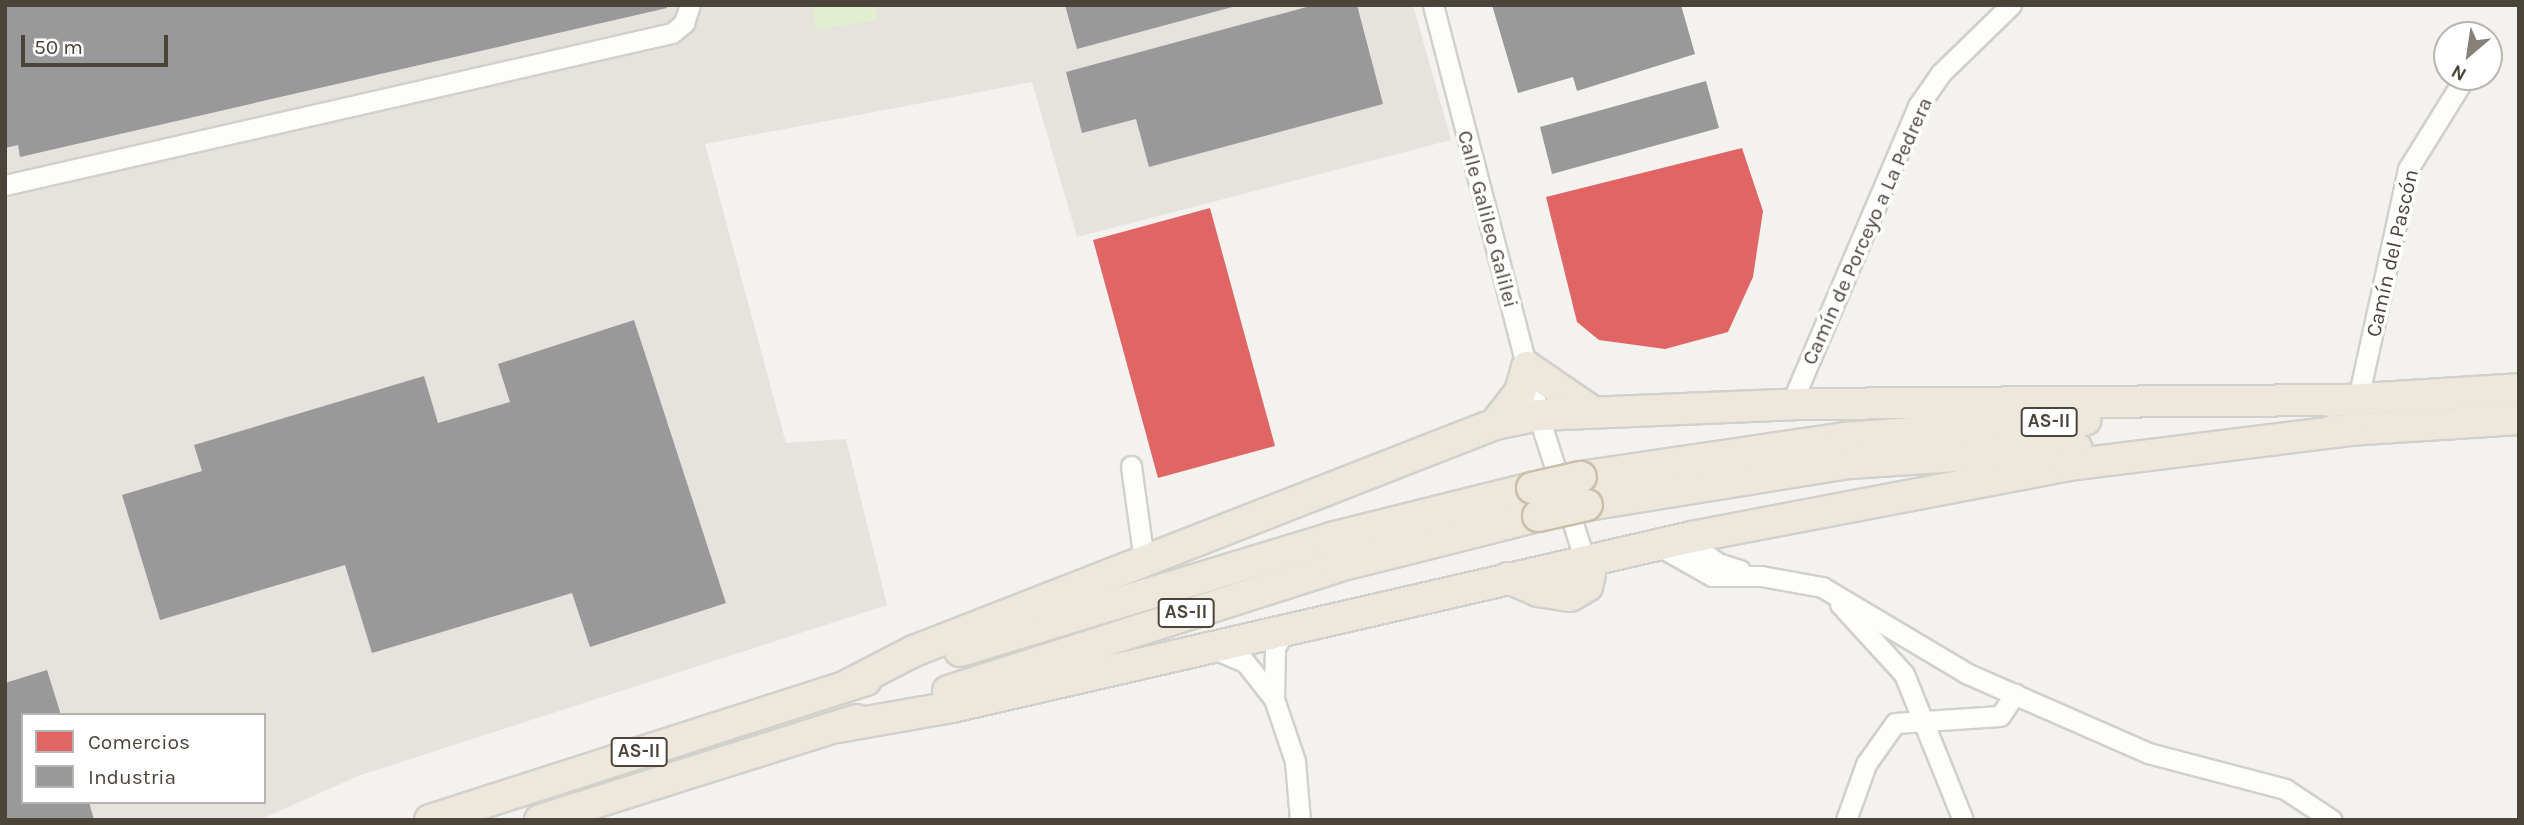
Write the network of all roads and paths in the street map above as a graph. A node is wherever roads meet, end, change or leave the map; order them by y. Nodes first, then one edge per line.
1 (690, 5) edge
2 (1433, 5) edge
3 (2011, 5) edge
4 (2456, 91) edge
5 (5, 185) edge
6 (1527, 367) junction
7 (2519, 389) edge
8 (2354, 399) junction
9 (1799, 404) junction
10 (1590, 410) junction
11 (2519, 419) edge
12 (1495, 424) junction
13 (1542, 424) junction
14 (2351, 430) junction
15 (1131, 466) dead end
16 (1584, 491) junction
17 (1535, 502) junction
18 (1692, 537) junction
19 (1657, 545) junction
20 (1144, 561) junction
21 (1584, 561) junction
22 (1761, 576) junction
23 (1822, 587) junction
24 (1268, 639) junction
25 (848, 685) junction
26 (2015, 694) junction
27 (1274, 699) junction
28 (1922, 719) junction
29 (838, 727) junction
30 (430, 820) edge
31 (540, 820) edge
32 (1300, 820) edge
33 (1846, 820) edge
34 (1963, 820) edge
35 (2332, 820) edge

1 - 5 street
2 - 6 street, Calle Galileo Galilei
3 - 9 street, Camín de Porceyo a La Pedrera
4 - 8 street, Camín del Pascón
6 - 10 highway
6 - 12 highway
6 - 13 street, Calle Galileo Galilei
7 - 8 highway, AS-II
8 - 9 highway
8 - 16 highway, AS-II
9 - 10 highway
10 - 13 highway
11 - 14 highway, AS-II
12 - 13 highway
12 - 20 highway
13 - 21 street, Calle Galileo Galilei
14 - 16 highway, AS-II
14 - 18 highway
15 - 20 street
16 - 17 highway, AS-II, bridge
17 - 25 highway, AS-II
17 - 29 highway, AS-II
18 - 19 highway
18 - 22 street
19 - 21 highway
19 - 22 street
20 - 25 highway
21 - 24 highway
22 - 23 street
23 - 26 street
23 - 28 street
24 - 27 street
24 - 27 street
24 - 29 highway
25 - 30 highway, AS-II
26 - 28 street
26 - 35 street
27 - 32 street
28 - 33 street
28 - 34 street
29 - 31 highway, AS-II

